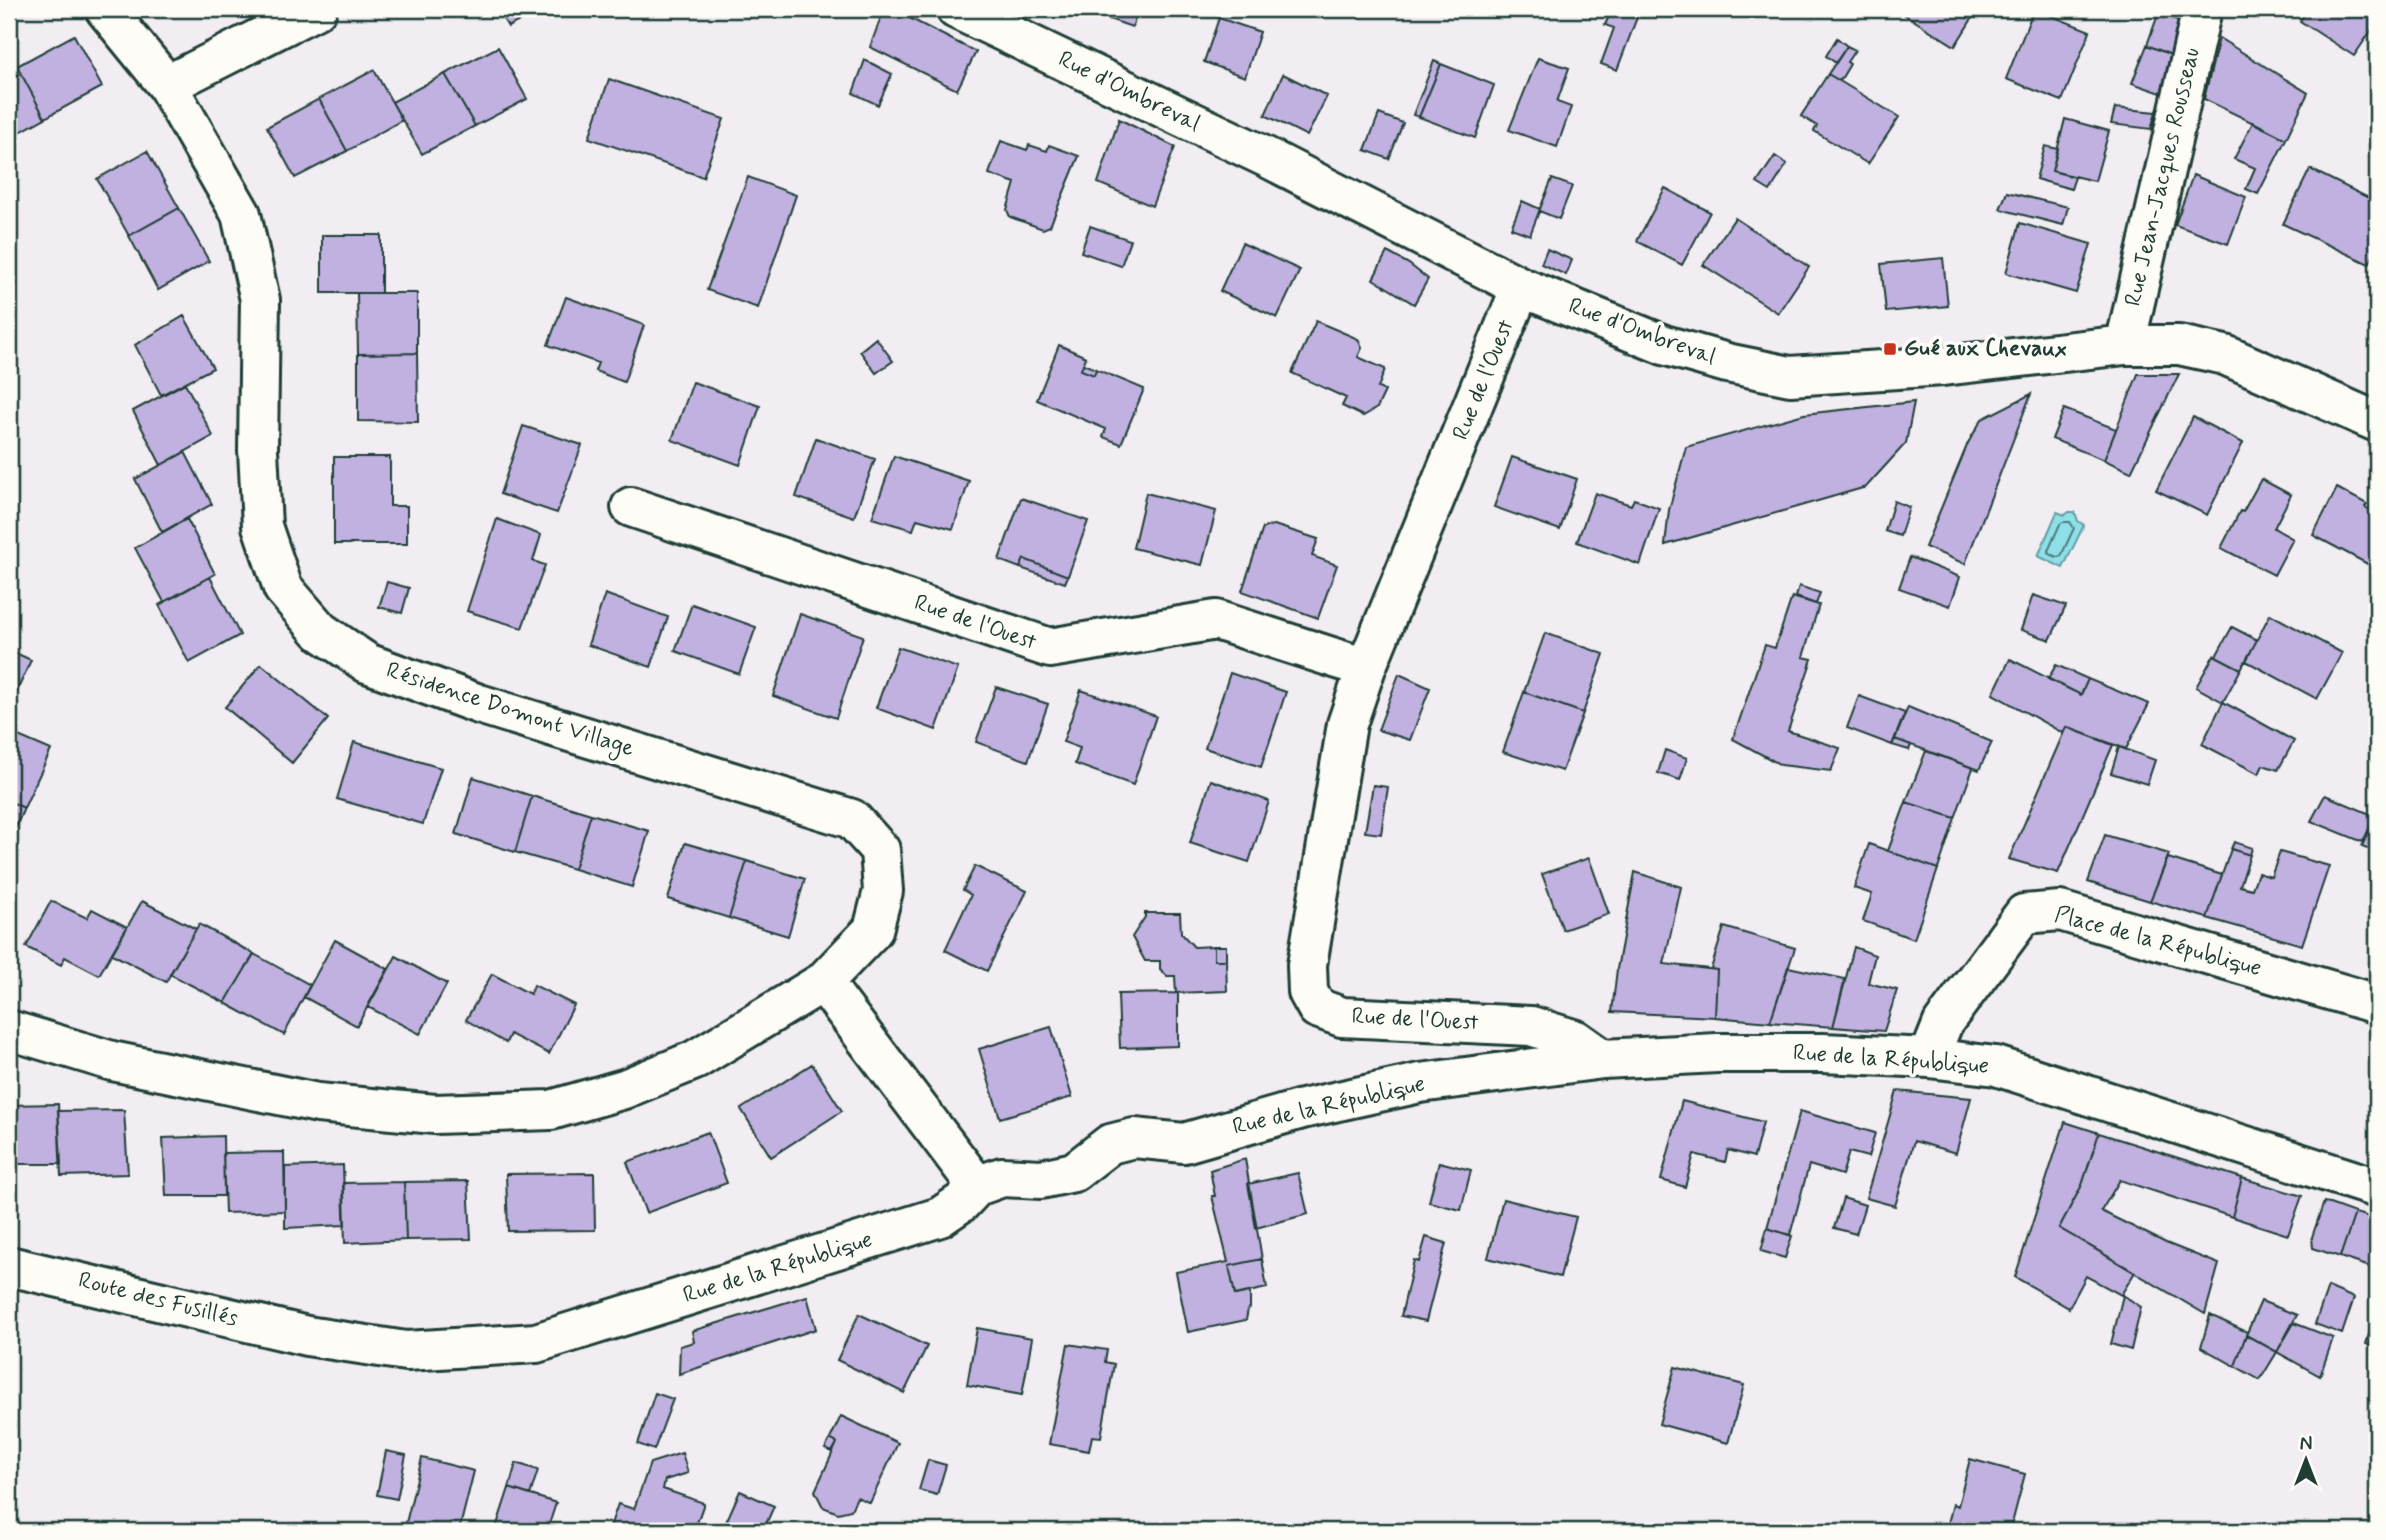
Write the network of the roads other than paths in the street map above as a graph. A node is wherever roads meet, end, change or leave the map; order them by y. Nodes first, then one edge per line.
1 (105, 9) edge
2 (317, 9) edge
3 (956, 9) edge
4 (2202, 9) edge
5 (167, 85) junction
6 (1521, 287) junction
7 (2124, 345) junction
8 (2377, 422) edge
9 (631, 508) dead end
10 (1366, 668) junction
11 (823, 982) junction
12 (2377, 1004) edge
13 (9, 1030) edge
14 (1929, 1058) junction
15 (1604, 1059) junction
16 (977, 1186) junction
17 (2377, 1188) edge
18 (9, 1266) edge
19 (307, 1336) joint

1 - 5 street, Résidence Domont Village
2 - 5 street
3 - 6 street, Rue d'Ombreval
4 - 7 street, Rue Jean-Jacques Rousseau
5 - 11 street, Résidence Domont Village
6 - 7 street, Rue d'Ombreval
6 - 10 street, Rue de l'Ouest
7 - 8 street, Rue d'Ombreval
9 - 10 street, Rue de l'Ouest
10 - 15 street, Rue de l'Ouest
11 - 13 street, Résidence Domont Village
11 - 16 street
12 - 14 street, Place de la République
14 - 15 street, Rue de la République
14 - 17 street, Rue de la République
15 - 16 street, Rue de la République
16 - 19 street, Rue de la République
18 - 19 street, Route des Fusillés

